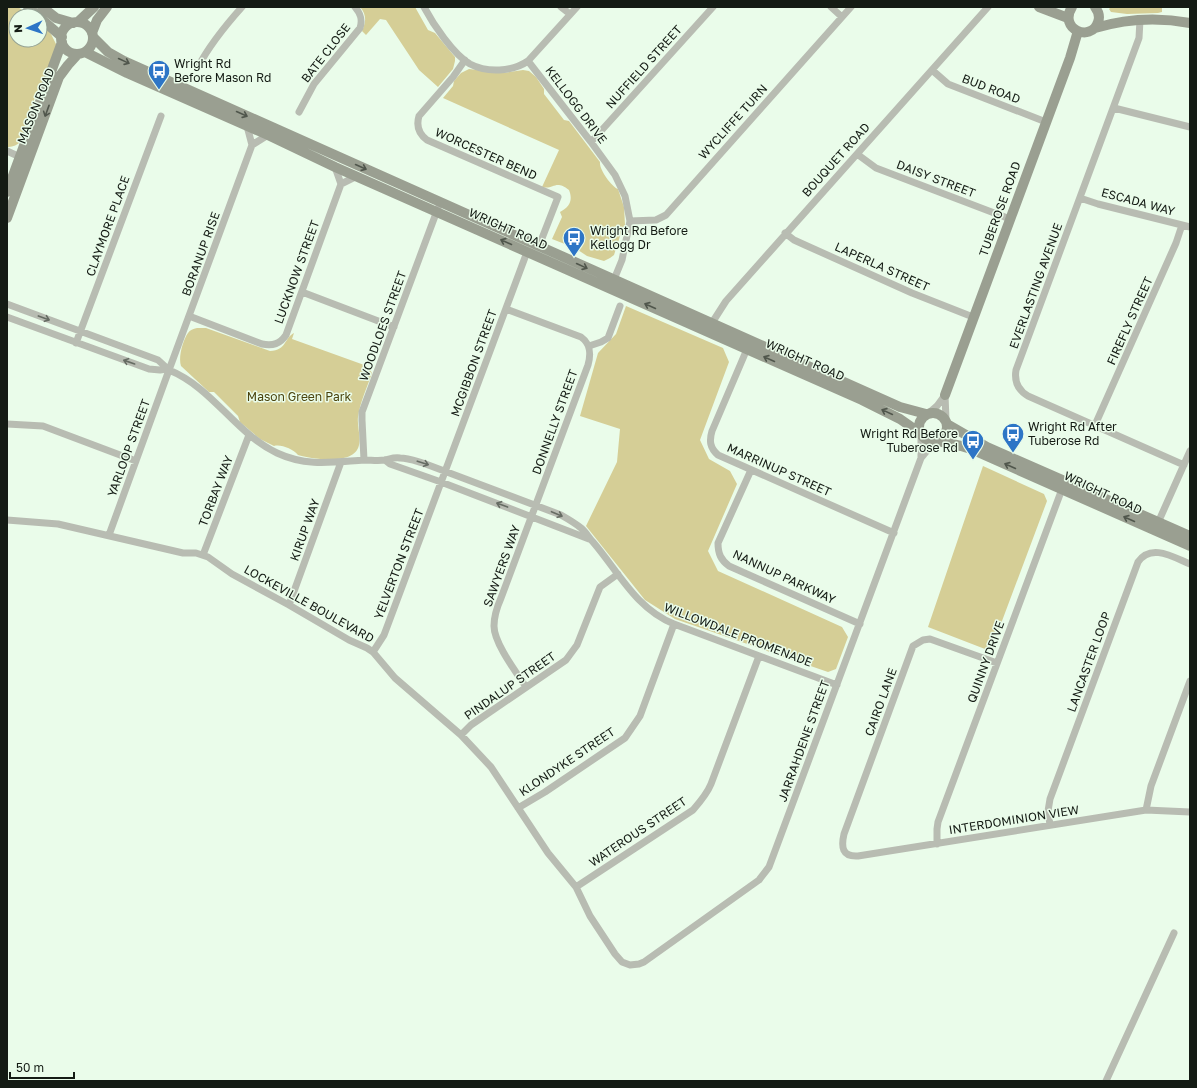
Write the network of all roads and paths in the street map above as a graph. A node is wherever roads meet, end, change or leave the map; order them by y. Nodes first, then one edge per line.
1 (42, 7) edge
2 (94, 7) edge
3 (107, 7) edge
4 (242, 7) edge
5 (355, 7) edge
6 (424, 7) edge
7 (561, 7) edge
8 (577, 7) edge
9 (713, 7) edge
10 (831, 7) edge
11 (851, 7) edge
12 (988, 7) edge
13 (1039, 7) edge
14 (1072, 7) edge
15 (1097, 10) edge
16 (570, 14) junction
17 (842, 17) junction
18 (1068, 18) junction
19 (1129, 20) junction
20 (1140, 20) junction
21 (75, 23) junction
22 (1190, 23) edge
23 (48, 26) edge
24 (1095, 28) junction
25 (1078, 32) junction
26 (93, 35) junction
27 (62, 39) junction
28 (82, 53) junction
29 (465, 60) junction
30 (528, 61) junction
31 (198, 67) dead end
32 (932, 70) junction
33 (1114, 108) junction
34 (299, 112) dead end
35 (161, 116) dead end
36 (1046, 122) junction
37 (247, 126) junction
38 (1190, 128) edge
39 (268, 135) junction
40 (591, 142) junction
41 (252, 145) junction
42 (7, 151) edge
43 (857, 154) junction
44 (20, 157) junction
45 (335, 167) junction
46 (357, 176) junction
47 (341, 184) junction
48 (7, 192) edge
49 (1080, 198) junction
50 (438, 207) junction
51 (7, 218) edge
52 (1010, 219) junction
53 (630, 221) junction
54 (1182, 225) junction
55 (1190, 227) edge
56 (785, 233) junction
57 (539, 246) junction
58 (527, 252) junction
59 (612, 284) junction
60 (302, 292) junction
61 (7, 304) edge
62 (620, 306) dead end
63 (506, 309) junction
64 (189, 316) junction
65 (7, 317) edge
66 (973, 317) junction
67 (394, 327) junction
68 (709, 328) junction
69 (81, 332) junction
70 (76, 343) junction
71 (589, 346) junction
72 (747, 349) junction
73 (168, 370) junction
74 (945, 395) junction
75 (927, 414) junction
76 (947, 422) junction
77 (7, 424) edge
78 (1095, 425) junction
79 (921, 434) junction
80 (249, 435) junction
81 (936, 441) junction
82 (1190, 451) edge
83 (921, 458) junction
84 (364, 460) junction
85 (385, 460) junction
86 (136, 461) junction
87 (341, 462) junction
88 (1184, 465) junction
89 (751, 470) junction
90 (445, 472) junction
91 (441, 482) junction
92 (1062, 489) junction
93 (536, 505) junction
94 (531, 516) junction
95 (7, 520) edge
96 (1156, 527) junction
97 (894, 533) junction
98 (109, 535) junction
99 (1190, 536) edge
100 (591, 540) junction
101 (1190, 546) edge
102 (203, 554) junction
103 (1190, 564) edge
104 (618, 574) junction
105 (289, 605) junction
106 (674, 624) junction
107 (860, 624) junction
108 (373, 652) junction
109 (759, 656) junction
110 (997, 663) junction
111 (1190, 681) edge
112 (837, 685) junction
113 (526, 687) junction
114 (461, 735) junction
115 (518, 808) junction
116 (1146, 810) junction
117 (1190, 812) edge
118 (1050, 825) junction
119 (937, 844) junction
120 (844, 851) joint
121 (576, 887) junction
122 (1174, 933) dead end
123 (627, 964) joint
124 (1106, 1081) edge

1 - 21 main road
2 - 21 main road
3 - 26 main road
4 - 31 street
5 - 34 street, BATE CLOSE
6 - 29 street, KELLOGG DRIVE
7 - 16 street
8 - 16 street
9 - 40 street, NUFFIELD STREET
10 - 17 street
11 - 17 street, WYCLIFFE TURN
12 - 32 street, BOUQUET ROAD
13 - 18 main road
14 - 18 main road
15 - 19 main road
15 - 24 main road
16 - 30 street
17 - 53 street, WYCLIFFE TURN
18 - 25 main road
19 - 20 main road
19 - 24 main road
20 - 22 main road
20 - 33 street, EVERLASTING AVENUE
21 - 26 main road
21 - 27 main road
23 - 27 main road
24 - 25 main road
25 - 36 main road, TUBEROSE ROAD
26 - 28 main road
26 -> 50 main road, WRIGHT ROAD
27 - 28 main road
27 - 44 main road, MASON ROAD
28 - 37 main road, WRIGHT ROAD
28 -> 51 main road, MASON ROAD
29 - 30 street, KELLOGG DRIVE
29 - 57 street, WORCESTER BEND
30 - 40 street, KELLOGG DRIVE
32 - 36 street, BUD ROAD
32 - 43 street, BOUQUET ROAD
33 - 38 street
33 - 49 street, EVERLASTING AVENUE
35 - 69 street, CLAYMORE PLACE
36 - 52 main road, TUBEROSE ROAD
37 - 39 main road, WRIGHT ROAD
37 - 41 street
39 - 41 street
39 - 45 main road, WRIGHT ROAD
40 - 53 street, KELLOGG DRIVE
41 - 64 street, BORANUP RISE
42 - 44 street
43 - 52 street, DAISY STREET
43 - 56 street, BOUQUET ROAD
44 - 48 main road, MASON ROAD
45 - 46 main road, WRIGHT ROAD
45 - 47 street
46 - 47 street
46 - 50 main road, WRIGHT ROAD
47 - 60 street, LUCKNOW STREET
49 - 54 street, ESCADA WAY
49 - 78 street, EVERLASTING AVENUE
50 - 57 main road, WRIGHT ROAD
58 -> 50 main road, WRIGHT ROAD
50 - 67 street, WOODLOES STREET
52 - 66 main road, TUBEROSE ROAD
53 - 59 street, KELLOGG DRIVE
54 - 55 street, ESCADA WAY
54 - 78 street, FIREFLY STREET
56 - 66 street, LAPERLA STREET
56 - 68 street, BOUQUET ROAD
57 -> 59 main road, WRIGHT ROAD
58 - 59 main road, WRIGHT ROAD
58 - 63 street, MCGIBBON STREET
59 - 68 main road, WRIGHT ROAD
60 - 64 street, LUCKNOW STREET
60 - 67 street
61 -> 69 street, WILLOWDALE PROMENADE
62 - 71 street
63 - 71 street
63 - 90 street, MCGIBBON STREET
64 - 73 street, BORANUP RISE
65 - 70 street, WILLOWDALE PROMENADE
66 - 74 main road, TUBEROSE ROAD
67 - 84 street, WOODLOES STREET
68 - 72 main road, WRIGHT ROAD
68 - 75 main road, WRIGHT ROAD
69 - 70 street, CLAYMORE PLACE
69 - 73 street, WILLOWDALE PROMENADE
73 -> 70 street, WILLOWDALE PROMENADE
71 - 93 street, DONNELLY STREET
79 -> 72 main road, WRIGHT ROAD
72 - 89 street, MARRINUP STREET
73 - 80 street, WILLOWDALE PROMENADE
73 - 86 street, YARLOOP STREET
74 - 75 street, TUBEROSE ROAD
74 - 76 street, TUBEROSE ROAD
75 - 76 main road
75 - 79 main road
76 - 81 main road
76 - 96 main road, WRIGHT ROAD
77 - 86 street
78 - 88 street, EVERLASTING AVENUE
79 - 81 main road
79 - 83 street, JARRAHDENE STREET
80 - 87 street, WILLOWDALE PROMENADE
80 - 102 street, TORBAY WAY
81 - 83 street, JARRAHDENE STREET
92 -> 81 main road, WRIGHT ROAD
82 - 88 street
83 - 97 street, JARRAHDENE STREET
84 - 85 street, WILLOWDALE PROMENADE
84 - 87 street, WILLOWDALE PROMENADE
85 -> 90 street, WILLOWDALE PROMENADE
85 - 91 street, WILLOWDALE PROMENADE
86 - 98 street, YARLOOP STREET
87 - 105 street, KIRUP WAY
88 - 96 street
89 - 97 street, MARRINUP STREET
89 - 107 street, NANNUP PARKWAY
90 - 91 street, MCGIBBON STREET
90 - 93 street, WILLOWDALE PROMENADE
94 -> 91 street, WILLOWDALE PROMENADE
91 - 108 street, YELVERTON STREET
96 -> 92 main road, WRIGHT ROAD
92 - 110 street, QUINNY DRIVE
93 - 94 street, DONNELLY STREET
93 -> 100 street, WILLOWDALE PROMENADE
94 - 100 street, WILLOWDALE PROMENADE
94 - 113 street, SAWYERS WAY
95 - 98 street
96 - 99 main road, WRIGHT ROAD
96 - 101 main road, WRIGHT ROAD
97 - 107 street, JARRAHDENE STREET
98 - 102 street
100 - 104 street, WILLOWDALE PROMENADE
102 - 105 street, LOCKEVILLE BOULEVARD
103 - 118 street, LANCASTER LOOP
104 - 106 street, WILLOWDALE PROMENADE
104 - 113 street, PINDALUP STREET
105 - 108 street, LOCKEVILLE BOULEVARD
106 - 109 street, WILLOWDALE PROMENADE
106 - 115 street, KLONDYKE STREET
107 - 112 street, JARRAHDENE STREET
108 - 114 street, LOCKEVILLE BOULEVARD
109 - 112 street, WILLOWDALE PROMENADE
109 - 121 street, WATEROUS STREET
110 - 119 street, QUINNY DRIVE
110 - 120 street, CAIRO LANE
111 - 116 street
112 - 123 street, JARRAHDENE STREET
113 - 114 street, PINDALUP STREET
114 - 115 street, LOCKEVILLE BOULEVARD
115 - 121 street, LOCKEVILLE BOULEVARD
116 - 117 street, INTERDOMINION VIEW
116 - 118 street, INTERDOMINION VIEW
118 - 119 street, INTERDOMINION VIEW
119 - 120 street, INTERDOMINION VIEW
121 - 123 street, LOCKEVILLE BOULEVARD
122 - 124 street

